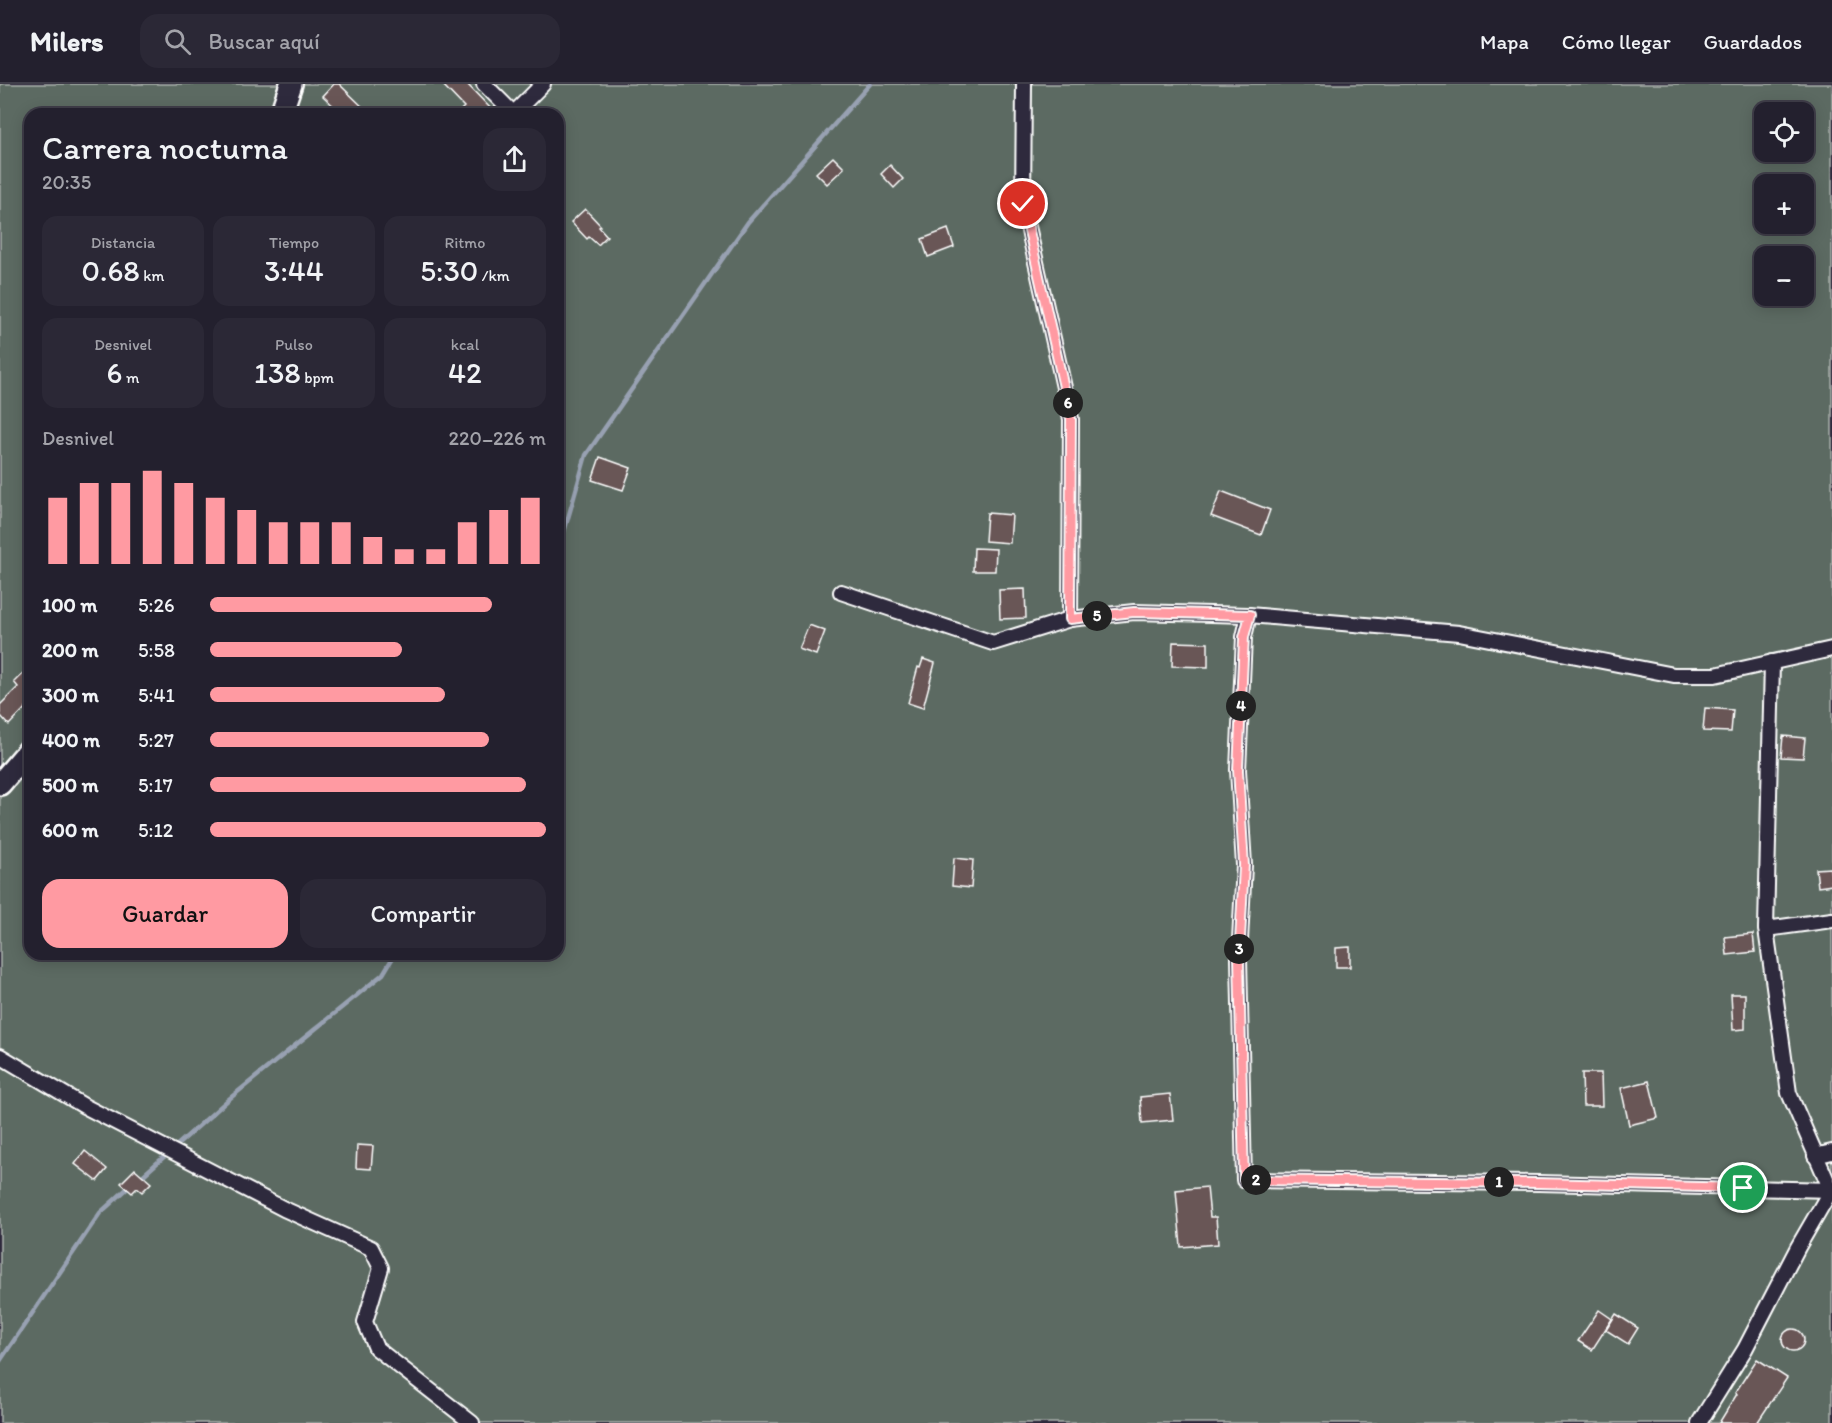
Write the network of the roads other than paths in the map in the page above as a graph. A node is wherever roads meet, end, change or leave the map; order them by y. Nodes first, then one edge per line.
1 (291, 84) edge
2 (484, 84) edge
3 (543, 84) edge
4 (1024, 84) edge
5 (283, 108) edge
6 (507, 108) edge
7 (519, 108) edge
8 (841, 592) dead end
9 (1250, 615) junction
10 (1070, 619) junction
11 (1832, 650) edge
12 (1772, 662) junction
13 (24, 756) edge
14 (0, 784) edge
15 (1832, 920) edge
16 (1766, 929) junction
17 (0, 1056) edge
18 (1832, 1152) edge
19 (1815, 1156) junction
20 (1832, 1190) edge
21 (472, 1423) edge
22 (1699, 1423) edge

1 - 5 highway
2 - 6 street
3 - 7 street
4 - 10 street
8 - 10 street
9 - 10 street
9 - 12 street
9 - 20 street
11 - 12 street
12 - 16 street
13 - 14 highway
15 - 16 street
16 - 19 street
17 - 21 street
18 - 19 street
19 - 20 street
20 - 22 street

